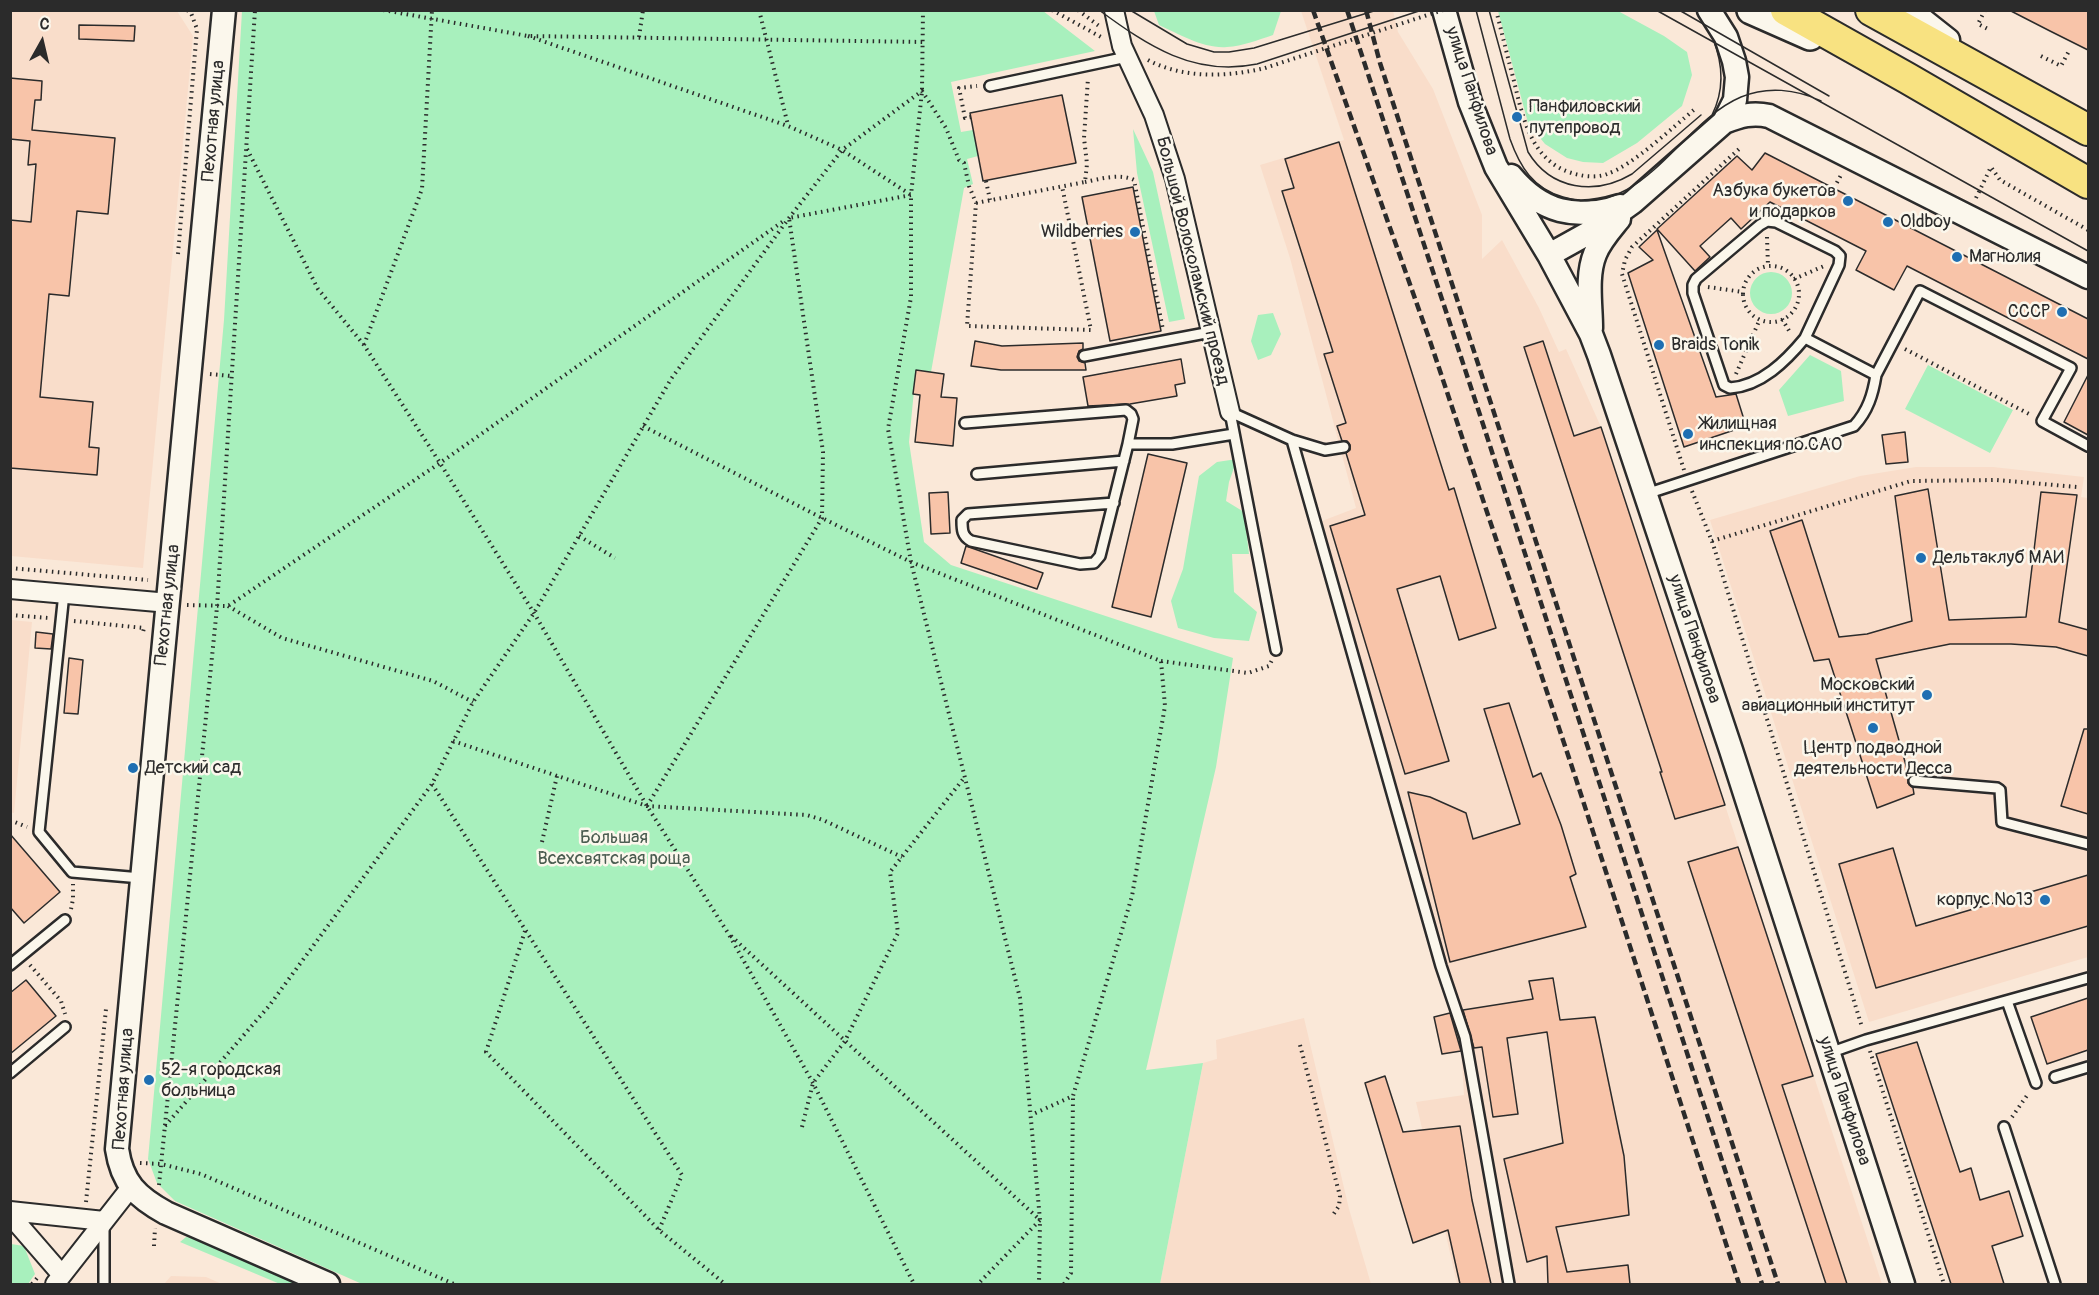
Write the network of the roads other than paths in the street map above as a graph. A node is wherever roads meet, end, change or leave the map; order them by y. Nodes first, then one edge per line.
1 (224, 10) edge
2 (1114, 10) edge
3 (1443, 10) edge
4 (1709, 10) edge
5 (1751, 10) edge
6 (1786, 10) edge
7 (1871, 10) edge
8 (1910, 10) edge
9 (1125, 52) junction
10 (1907, 78) junction
11 (990, 86) dead end
12 (2019, 93) junction
13 (1724, 122) junction
14 (2088, 130) edge
15 (1490, 149) junction
16 (2088, 183) edge
17 (1633, 202) junction
18 (1549, 255) junction
19 (2088, 277) edge
20 (1211, 332) junction
21 (1591, 334) junction
22 (1805, 338) junction
23 (1084, 356) dead end
24 (1876, 375) junction
25 (1230, 412) junction
26 (965, 423) dead end
27 (1234, 434) junction
28 (1292, 440) junction
29 (1128, 444) junction
30 (2088, 446) edge
31 (1344, 447) dead end
32 (1124, 461) junction
33 (977, 474) dead end
34 (1646, 494) junction
35 (1114, 503) junction
36 (10, 589) edge
37 (64, 593) junction
38 (169, 603) junction
39 (1276, 650) road end
40 (1914, 781) dead end
41 (2088, 844) edge
42 (141, 878) junction
43 (65, 920) road end
44 (10, 965) edge
45 (2088, 978) edge
46 (2007, 1001) junction
47 (65, 1027) road end
48 (1828, 1053) junction
49 (2088, 1067) edge
50 (10, 1073) edge
51 (2055, 1077) dead end
52 (2036, 1083) road end
53 (2004, 1127) road end
54 (135, 1190) junction
55 (10, 1213) edge
56 (104, 1221) junction
57 (58, 1280) edge
58 (104, 1284) edge
59 (328, 1284) edge
60 (1509, 1284) edge
61 (1903, 1284) edge
62 (2055, 1284) edge

1 - 38 street, Пехотная улица
2 - 9 street, Большой Волоколамский проезд
3 - 15 street, улица Панфилова
4 - 13 street
5 - 10 main road
6 - 10 main road
7 - 12 main road
8 - 12 street
9 - 11 lane
9 - 20 street, Большой Волоколамский проезд
10 - 16 main road
12 - 14 main road
13 - 17 street
13 - 19 street
15 - 17 street
15 - 18 street, улица Панфилова
17 - 18 street
17 - 21 street
18 - 21 street, улица Панфилова
20 - 23 lane
20 - 25 street, Большой Волоколамский проезд
21 - 34 street, улица Панфилова
22 - 22 lane
22 - 24 lane
24 - 30 lane
24 - 34 lane
25 - 27 lane
25 - 28 lane
26 - 29 lane
27 - 29 lane
27 - 39 lane
28 - 31 lane
28 - 60 lane
29 - 32 lane
32 - 33 lane
32 - 35 lane
34 - 48 street, улица Панфилова
35 - 35 lane
36 - 37 street
37 - 38 street
37 - 42 lane
38 - 42 street, Пехотная улица
40 - 41 lane
42 - 54 street, Пехотная улица
43 - 44 lane
45 - 46 lane
46 - 48 lane
46 - 52 lane
47 - 50 lane
48 - 61 street, улица Панфилова
49 - 51 lane
53 - 62 lane
54 - 56 street
54 - 59 street
55 - 56 street
55 - 57 street
56 - 57 street
56 - 58 lane

